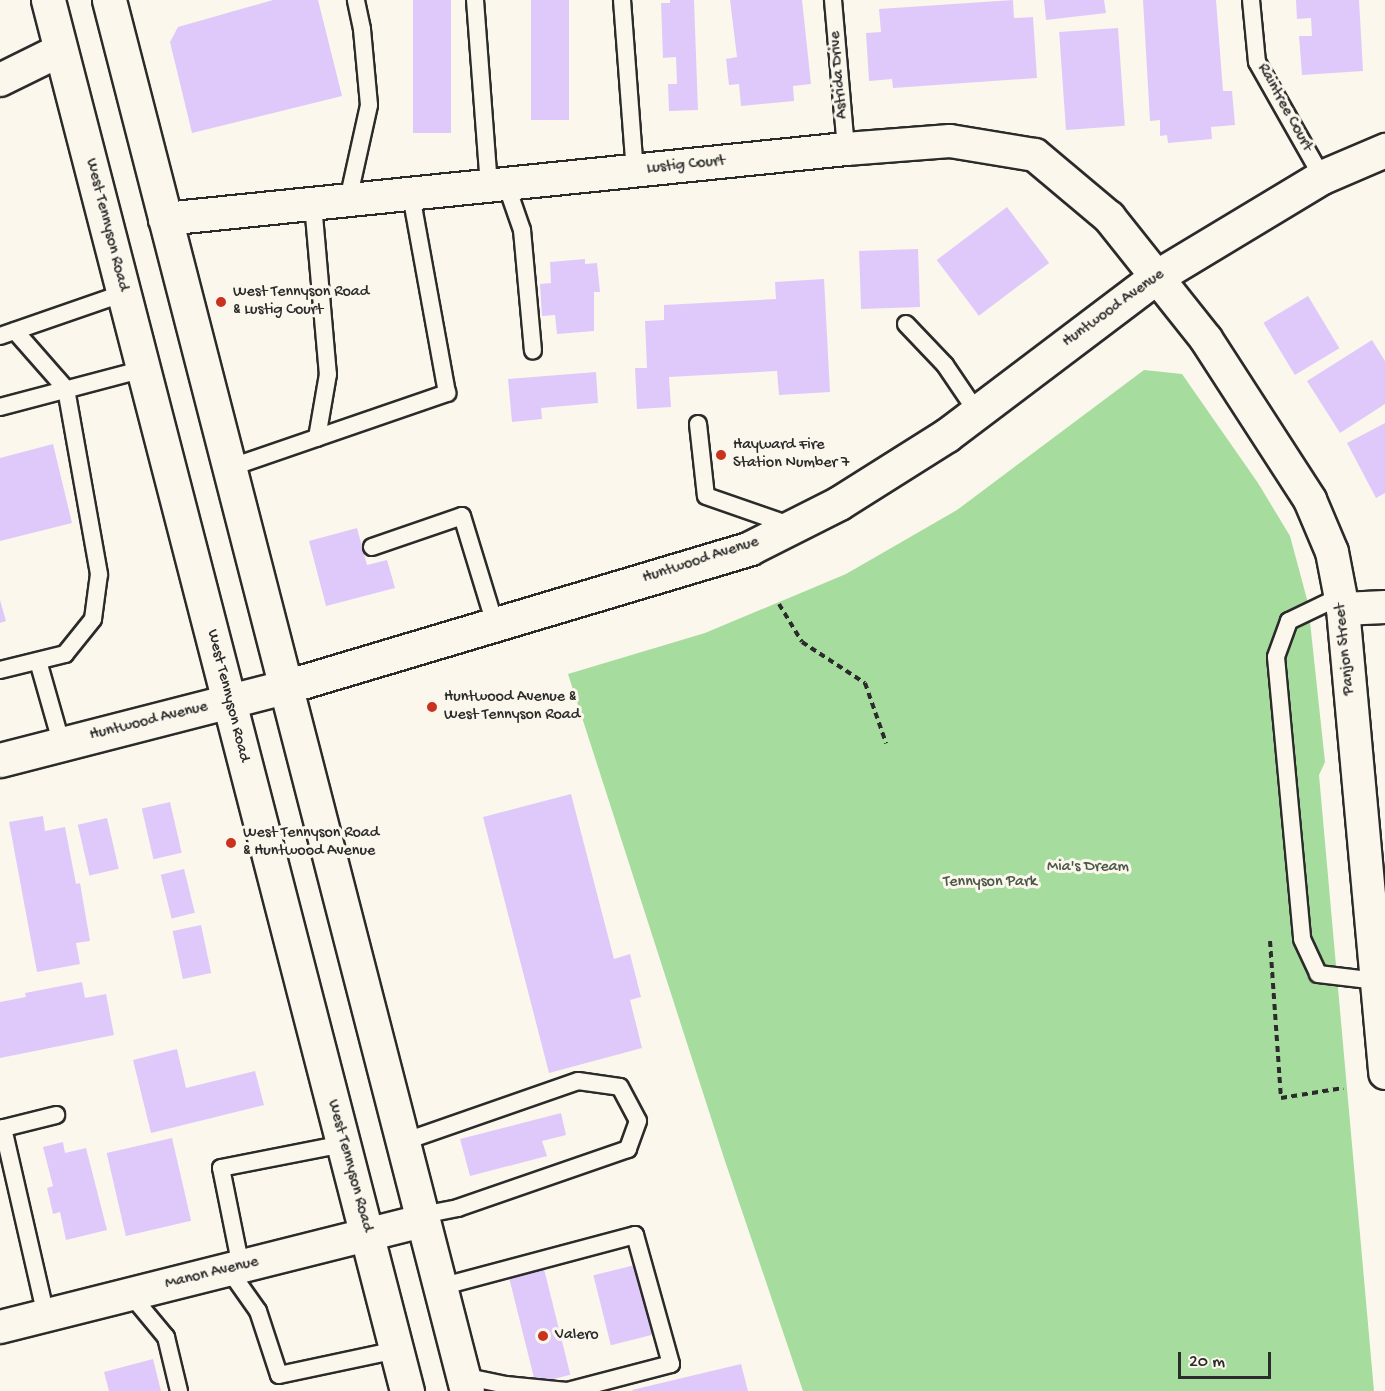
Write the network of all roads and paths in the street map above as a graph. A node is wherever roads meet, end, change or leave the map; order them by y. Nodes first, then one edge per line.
1 (48, 0) edge
2 (109, 0) edge
3 (356, 0) edge
4 (475, 0) edge
5 (622, 0) edge
6 (833, 0) edge
7 (1251, 0) edge
8 (62, 50) junction
9 (0, 80) edge
10 (846, 149) junction
11 (1385, 150) edge
12 (635, 171) junction
13 (1322, 177) junction
14 (498, 185) junction
15 (411, 194) junction
16 (348, 200) junction
17 (312, 204) junction
18 (165, 219) junction
19 (1156, 277) junction
20 (124, 293) junction
21 (906, 324) dead end
22 (7, 334) edge
23 (532, 350) dead end
24 (144, 369) junction
25 (66, 389) junction
26 (0, 407) edge
27 (977, 412) junction
28 (698, 424) dead end
29 (317, 438) junction
30 (229, 468) junction
31 (793, 526) junction
32 (372, 547) dead end
33 (1342, 602) junction
34 (779, 604) dead end
35 (1385, 607) edge
36 (495, 624) junction
37 (38, 660) junction
38 (0, 670) edge
39 (285, 687) junction
40 (230, 702) junction
41 (886, 743) dead end
42 (62, 745) junction
43 (0, 760) edge
44 (1270, 941) dead end
45 (1380, 964) edge
46 (1385, 1073) edge
47 (1343, 1088) dead end
48 (56, 1115) dead end
49 (2, 1129) edge
50 (403, 1142) junction
51 (343, 1144) junction
52 (423, 1218) junction
53 (367, 1236) junction
54 (235, 1268) junction
55 (440, 1287) junction
56 (131, 1295) junction
57 (46, 1316) junction
58 (0, 1327) edge
59 (397, 1350) junction
60 (465, 1383) edge
61 (179, 1391) edge
62 (407, 1391) edge
63 (567, 1391) edge

1 - 8 main road, West Tennyson Road
2 - 18 main road
3 - 16 lane
4 - 14 lane
5 - 12 lane
6 - 10 lane, Astrida Drive
7 - 13 lane, Raintree Court
8 - 9 street
8 - 20 main road, West Tennyson Road
10 - 12 street, Lustig Court
10 - 19 street, Lustig Court
11 - 13 main road, Huntwood Avenue
12 - 14 street, Lustig Court
13 - 19 main road, Huntwood Avenue
14 - 15 street, Lustig Court
14 - 23 lane
15 - 16 street, Lustig Court
15 - 29 lane
16 - 17 street, Lustig Court
17 - 18 street, Lustig Court
17 - 29 lane
18 - 30 main road
19 - 27 main road, Huntwood Avenue
19 - 33 street, Panjon Street
20 - 22 lane
20 - 24 main road, West Tennyson Road
21 - 27 lane
22 - 25 lane
24 - 25 lane
24 - 40 main road, West Tennyson Road
25 - 26 lane
25 - 37 lane
27 - 31 main road, Huntwood Avenue
28 - 31 lane
29 - 30 lane
30 - 39 main road
31 - 36 main road, Huntwood Avenue
32 - 36 lane
33 - 35 street
33 - 45 street, Panjon Street
33 - 45 lane
34 - 41 path
36 - 39 main road, Huntwood Avenue
37 - 38 lane
37 - 42 lane
39 - 40 main road, Huntwood Avenue
39 - 50 main road
40 - 42 main road, Huntwood Avenue
40 - 51 main road, West Tennyson Road
42 - 43 main road, Huntwood Avenue
44 - 47 path
45 - 46 street, Panjon Street
48 - 49 lane
49 - 57 lane
50 - 52 main road
50 - 52 lane
51 - 53 main road, West Tennyson Road
51 - 54 lane
52 - 53 street, Manon Avenue
52 - 55 main road
53 - 54 street, Manon Avenue
53 - 59 main road, West Tennyson Road
54 - 56 street, Manon Avenue
54 - 59 lane
55 - 60 main road
55 - 63 lane
56 - 57 street, Manon Avenue
56 - 61 lane
57 - 58 street, Manon Avenue
59 - 62 main road, West Tennyson Road
60 - 63 lane

